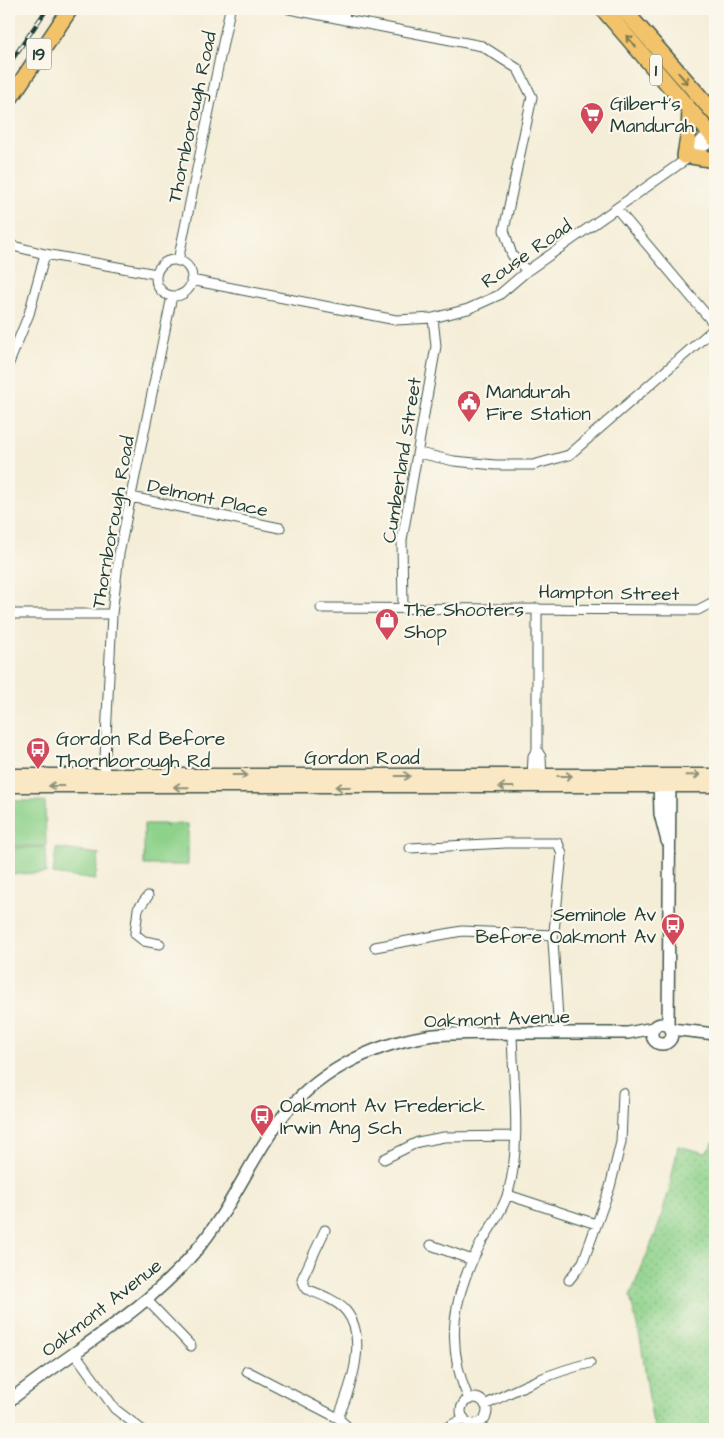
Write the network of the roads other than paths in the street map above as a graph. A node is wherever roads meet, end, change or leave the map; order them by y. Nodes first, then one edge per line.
1 (70, 9) edge
2 (230, 9) edge
3 (289, 9) edge
4 (345, 9) edge
5 (603, 9) edge
6 (623, 9) edge
7 (344, 20) junction
8 (9, 100) edge
9 (690, 110) junction
10 (715, 114) edge
11 (713, 133) edge
12 (686, 158) junction
13 (715, 160) edge
14 (617, 209) junction
15 (9, 245) edge
16 (45, 254) junction
17 (178, 261) junction
18 (527, 271) junction
19 (156, 274) junction
20 (191, 280) junction
21 (172, 296) junction
22 (433, 318) junction
23 (715, 326) edge
24 (9, 362) edge
25 (419, 453) junction
26 (131, 497) junction
27 (280, 528) dead end
28 (715, 601) edge
29 (321, 608) dead end
30 (403, 608) junction
31 (537, 608) junction
32 (9, 614) edge
33 (112, 614) junction
34 (9, 775) edge
35 (715, 775) edge
36 (104, 781) junction
37 (537, 781) junction
38 (665, 781) junction
39 (9, 786) edge
40 (715, 786) edge
41 (410, 848) dead end
42 (148, 896) dead end
43 (554, 935) junction
44 (160, 944) dead end
45 (375, 947) dead end
46 (664, 1030) junction
47 (560, 1033) junction
48 (628, 1033) junction
49 (512, 1034) junction
50 (711, 1034) edge
51 (623, 1093) dead end
52 (515, 1136) junction
53 (384, 1159) dead end
54 (508, 1195) junction
55 (596, 1224) junction
56 (325, 1230) dead end
57 (431, 1245) dead end
58 (472, 1260) junction
59 (569, 1280) dead end
60 (146, 1300) junction
61 (191, 1346) dead end
62 (74, 1352) junction
63 (590, 1363) dead end
64 (247, 1371) dead end
65 (469, 1400) junction
66 (9, 1401) edge
67 (485, 1405) junction
68 (338, 1418) junction
69 (464, 1418) junction
70 (482, 1426) edge
71 (141, 1429) edge
72 (350, 1429) edge
73 (444, 1429) edge

1 - 8 highway, 19
2 - 17 street, Thornborough Road
3 - 7 street
4 - 7 street
9 -> 5 highway, 1
6 -> 10 highway, 1
7 - 18 street
9 - 11 highway, 1
9 - 12 highway
11 - 12 street, Rouse Road
12 - 13 highway
12 - 14 street, Rouse Road
14 - 18 street, Rouse Road
14 - 23 street
15 - 16 street
16 - 19 street
16 - 24 street
17 - 19 street
17 - 20 street
18 - 22 street, Rouse Road
19 - 21 street
20 - 21 street
20 - 22 street, Rouse Road
21 - 26 street, Thornborough Road
22 - 25 street, Cumberland Street
23 - 25 street
25 - 30 street, Cumberland Street
26 - 27 street, Delmont Place
26 - 33 street, Thornborough Road
28 - 31 street, Hampton Street
29 - 30 street, Hampton Street
30 - 31 street, Hampton Street
31 - 37 street
32 - 33 street
33 - 36 street, Thornborough Road
34 - 36 main road, Gordon Road
38 -> 35 main road, Gordon Road
36 - 37 main road, Gordon Road
36 -> 39 main road, Gordon Road
37 - 38 main road, Gordon Road
38 - 40 main road, Gordon Road
38 - 46 street
41 - 43 street
42 - 44 street
43 - 45 street
43 - 47 street
46 - 48 street, Oakmont Avenue
46 - 48 street, Oakmont Avenue
46 - 50 street, Oakmont Avenue
47 - 48 street, Oakmont Avenue
47 - 49 street, Oakmont Avenue
49 - 52 street
49 - 60 street, Oakmont Avenue
51 - 55 street
52 - 53 street
52 - 54 street
54 - 55 street
54 - 58 street
55 - 59 street
56 - 68 street
57 - 58 street
58 - 65 street
60 - 61 street
60 - 62 street, Oakmont Avenue
62 - 66 street, Oakmont Avenue
62 - 71 street
63 - 67 street
64 - 68 street
65 - 67 street
65 - 69 street
67 - 70 street
68 - 72 street
69 - 70 street
69 - 73 street

